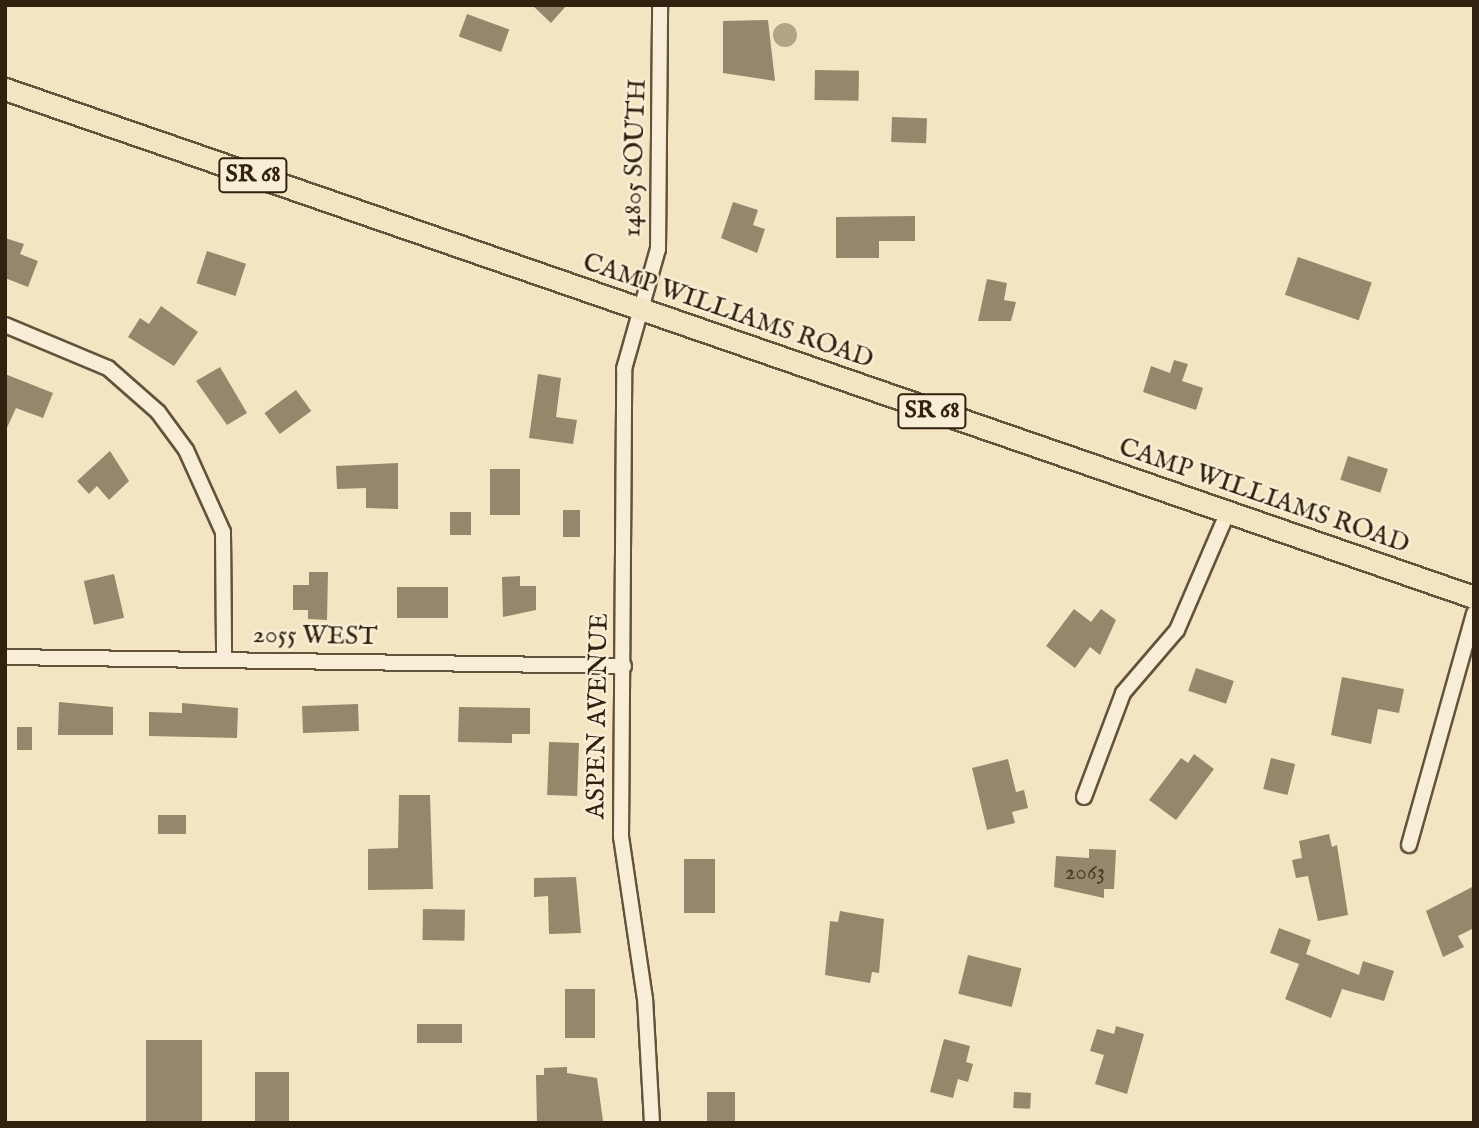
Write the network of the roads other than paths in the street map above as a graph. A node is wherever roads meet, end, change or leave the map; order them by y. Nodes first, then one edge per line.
1 (660, 5) edge
2 (5, 89) edge
3 (638, 309) junction
4 (5, 324) edge
5 (1227, 514) junction
6 (1474, 597) edge
7 (1474, 613) edge
8 (5, 657) edge
9 (224, 659) junction
10 (624, 666) junction
11 (1084, 797) dead end
12 (1409, 845) dead end
13 (652, 1123) edge

1 - 3 street, 14805 SOUTH
2 - 3 main road, CAMP WILLIAMS ROAD / SR 68
3 - 5 main road, CAMP WILLIAMS ROAD / SR 68
3 - 10 street, ASPEN AVENUE
4 - 9 street
5 - 6 main road, CAMP WILLIAMS ROAD / SR 68
5 - 11 street
7 - 12 street
8 - 9 street, 2055 WEST
9 - 10 street, 2055 WEST
10 - 13 street, ASPEN AVENUE

